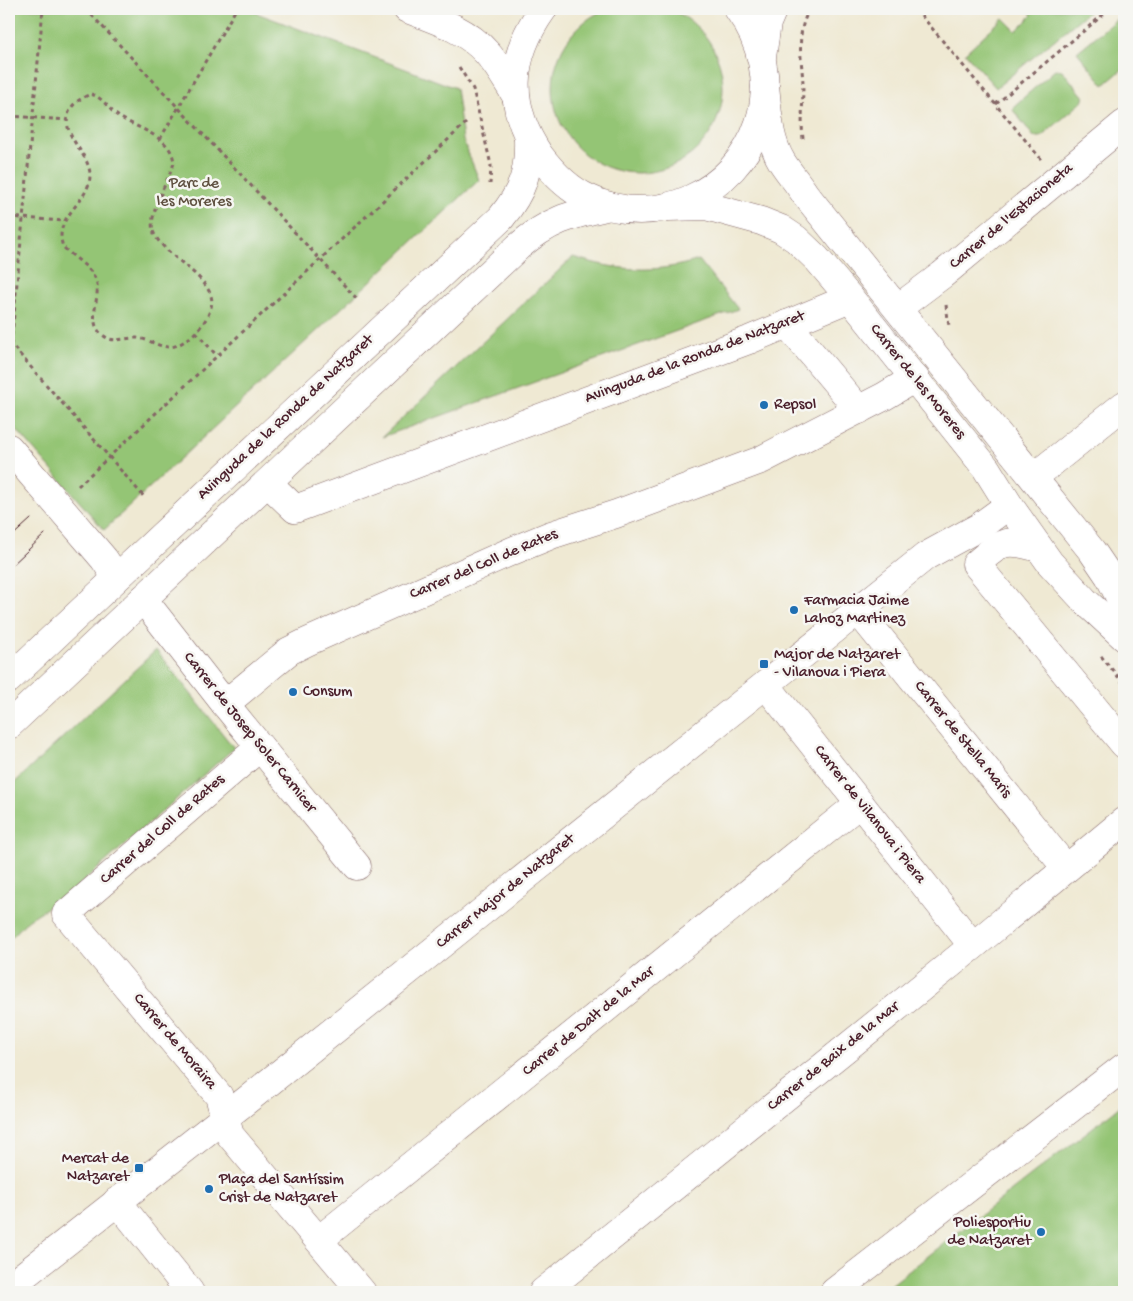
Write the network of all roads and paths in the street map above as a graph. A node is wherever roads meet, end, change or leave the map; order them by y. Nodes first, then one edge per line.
1 (43, 9) edge
2 (86, 9) edge
3 (236, 9) edge
4 (407, 9) edge
5 (543, 9) edge
6 (738, 9) edge
7 (773, 9) edge
8 (809, 9) edge
9 (916, 9) edge
10 (1110, 9) edge
11 (762, 57) junction
12 (454, 63) dead end
13 (765, 86) junction
14 (515, 94) junction
15 (996, 104) junction
16 (178, 107) junction
17 (9, 116) edge
18 (32, 118) junction
19 (68, 120) junction
20 (466, 123) dead end
21 (1124, 124) edge
22 (528, 138) junction
23 (160, 139) junction
24 (804, 143) dead end
25 (1058, 178) junction
26 (487, 191) dead end
27 (609, 206) junction
28 (668, 207) junction
29 (9, 217) edge
30 (23, 218) junction
31 (63, 222) junction
32 (320, 260) junction
33 (850, 298) junction
34 (358, 300) dead end
35 (898, 308) junction
36 (787, 324) junction
37 (196, 332) junction
38 (10, 344) edge
39 (217, 356) junction
40 (9, 368) edge
41 (915, 378) junction
42 (1124, 405) edge
43 (858, 410) junction
44 (9, 448) edge
45 (109, 457) junction
46 (1034, 477) junction
47 (268, 483) junction
48 (145, 498) dead end
49 (58, 505) junction
50 (1009, 505) junction
51 (956, 540) junction
52 (1039, 548) junction
53 (976, 564) junction
54 (116, 577) junction
55 (143, 599) junction
56 (1124, 606) edge
57 (858, 611) junction
58 (1124, 618) edge
59 (1124, 637) edge
60 (9, 679) edge
61 (766, 685) junction
62 (225, 704) junction
63 (9, 725) edge
64 (1124, 744) edge
65 (260, 747) junction
66 (860, 803) junction
67 (1124, 821) edge
68 (356, 866) dead end
69 (1066, 868) junction
70 (66, 914) joint
71 (973, 946) junction
72 (1124, 1067) edge
73 (224, 1117) junction
74 (117, 1201) junction
75 (319, 1240) junction
76 (9, 1287) edge
77 (190, 1292) edge
78 (362, 1292) edge
79 (542, 1292) edge
80 (834, 1292) edge

1 - 18 path
2 - 16 path
3 - 16 path
4 - 14 street
5 - 14 street
6 - 11 street
7 - 11 street
8 - 24 path
9 - 15 path
10 - 15 path
11 - 13 street
12 - 26 path
13 - 28 street
13 - 35 street, Carrer de les Moreres
14 - 22 street
15 - 25 path
16 - 23 path
16 - 32 path
17 - 18 path
18 - 19 path
18 - 30 path
19 - 23 path
19 - 31 path
20 - 32 path
21 - 25 street, Carrer de l'Estacioneta
22 - 27 street
22 - 54 street, Avinguda de la Ronda de Natzaret
23 - 37 path
25 - 35 street, Carrer de l'Estacioneta
27 - 28 street
27 - 47 street, Avinguda de la Ronda de Natzaret
28 - 33 street, Carrer de les Moreres
29 - 30 path
30 - 31 path
30 - 38 path
31 - 37 path
32 - 34 path
32 - 39 path
33 - 36 street, Avinguda de la Ronda de Natzaret
33 - 41 street, Carrer de les Moreres
35 - 46 street, Carrer de les Moreres
36 - 43 street
36 - 47 street, Avinguda de la Ronda de Natzaret
37 - 39 path
38 - 40 path
38 - 45 path
39 - 45 path
41 - 43 street
41 - 50 street, Carrer de les Moreres
42 - 46 street
43 - 62 street, Carrer del Coll de Rates
44 - 49 street
45 - 48 path
45 - 49 path
46 - 56 street, Carrer de les Moreres
47 - 55 street, Avinguda de la Ronda de Natzaret
49 - 54 street
50 - 51 street, Carrer Major de Natzaret
50 - 52 street, Carrer de les Moreres
50 - 58 street
51 - 53 street
51 - 57 street, Carrer Major de Natzaret
52 - 53 street
52 - 59 street, Carrer de les Moreres
53 - 64 street
54 - 60 street, Avinguda de la Ronda de Natzaret
55 - 62 street, Carrer de Josep Soler Carnicer
55 - 63 street, Avinguda de la Ronda de Natzaret
57 - 61 street, Carrer Major de Natzaret
57 - 69 street, Carrer de Stella Maris
61 - 66 street, Carrer de Vilanova i Piera
61 - 73 street, Carrer Major de Natzaret
62 - 65 street, Carrer de Josep Soler Carnicer
65 - 68 street, Carrer de Josep Soler Carnicer
65 - 70 street, Carrer del Coll de Rates
66 - 71 street, Carrer de Vilanova i Piera
66 - 75 street, Carrer de Dalt de la Mar
67 - 69 street, Carrer de Baix de la Mar
69 - 71 street, Carrer de Baix de la Mar
70 - 73 street, Carrer de Moraira
71 - 79 street, Carrer de Baix de la Mar
72 - 80 street
73 - 74 street, Carrer Major de Natzaret
73 - 75 street, Carrer de Moraira
74 - 76 street, Carrer Major de Natzaret
74 - 77 street
75 - 78 street, Carrer de Moraira

